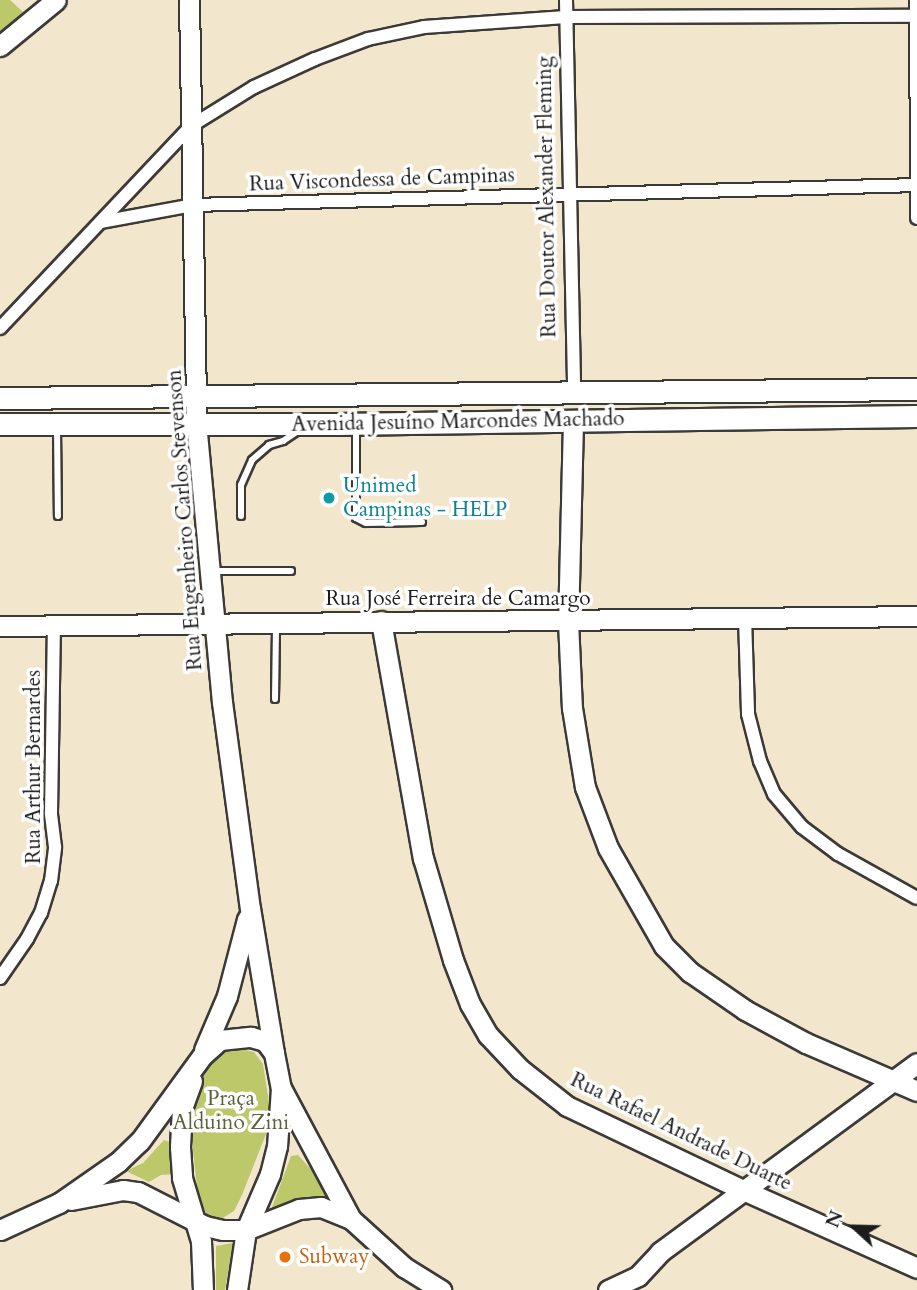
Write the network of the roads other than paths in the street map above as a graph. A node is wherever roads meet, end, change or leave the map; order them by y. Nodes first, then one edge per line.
1 (189, 0) edge
2 (566, 0) edge
3 (916, 0) edge
4 (43, 3) edge
5 (916, 16) edge
6 (566, 17) junction
7 (0, 46) edge
8 (191, 126) junction
9 (917, 185) edge
10 (571, 194) junction
11 (193, 205) junction
12 (917, 218) edge
13 (101, 222) junction
14 (0, 328) edge
15 (917, 389) edge
16 (776, 390) junction
17 (697, 391) junction
18 (574, 392) junction
19 (404, 395) junction
20 (195, 396) junction
21 (77, 397) junction
22 (304, 397) junction
23 (0, 398) edge
24 (917, 416) edge
25 (778, 418) junction
26 (698, 419) junction
27 (573, 421) junction
28 (195, 422) junction
29 (67, 423) junction
30 (405, 423) junction
31 (0, 424) edge
32 (304, 424) junction
33 (356, 424) junction
34 (58, 516) dead end
35 (241, 516) dead end
36 (422, 522) dead end
37 (291, 571) dead end
38 (211, 572) junction
39 (917, 616) edge
40 (745, 617) junction
41 (381, 621) junction
42 (568, 621) junction
43 (276, 623) junction
44 (215, 625) junction
45 (0, 626) edge
46 (54, 626) junction
47 (275, 699) dead end
48 (917, 898) edge
49 (250, 908) junction
50 (0, 978) edge
51 (274, 1054) junction
52 (202, 1056) junction
53 (917, 1063) edge
54 (893, 1081) junction
55 (281, 1088) junction
56 (917, 1091) edge
57 (743, 1190) junction
58 (59, 1203) junction
59 (193, 1219) junction
60 (351, 1219) junction
61 (0, 1230) edge
62 (246, 1230) junction
63 (917, 1268) edge
64 (635, 1283) edge
65 (204, 1290) edge
66 (237, 1290) edge
67 (441, 1290) edge
68 (608, 1290) edge

1 - 8 street, Rua Engenheiro Carlos Stevenson
2 - 6 street, Rua Doutor Alexander Fleming
3 - 5 street
4 - 7 street
5 - 6 street
5 - 9 street
6 - 8 street
6 - 10 street, Rua Doutor Alexander Fleming
8 - 11 street, Rua Engenheiro Carlos Stevenson
8 - 13 street
9 - 10 street, Rua Viscondessa de Campinas
9 - 12 street
10 - 11 street, Rua Viscondessa de Campinas
10 - 18 street, Rua Doutor Alexander Fleming
11 - 13 street, Rua Viscondessa de Campinas
11 - 20 street, Rua Engenheiro Carlos Stevenson
13 - 14 street
15 - 16 main road, Avenida Jesuíno Marcondes Machado
16 - 17 main road, Avenida Jesuíno Marcondes Machado
16 - 25 main road
17 - 18 main road, Avenida Jesuíno Marcondes Machado
17 - 26 main road
18 - 19 main road, Avenida Jesuíno Marcondes Machado
19 - 22 main road, Avenida Jesuíno Marcondes Machado
19 - 30 main road
20 - 21 main road, Avenida Jesuíno Marcondes Machado
20 - 22 main road, Avenida Jesuíno Marcondes Machado
20 - 28 street, Rua Engenheiro Carlos Stevenson
21 - 23 main road, Avenida Jesuíno Marcondes Machado
21 - 29 main road
22 - 32 main road
24 - 25 main road, Avenida Jesuíno Marcondes Machado
25 - 26 main road, Avenida Jesuíno Marcondes Machado
26 - 27 main road, Avenida Jesuíno Marcondes Machado
27 - 30 main road, Avenida Jesuíno Marcondes Machado
27 - 42 street
28 - 29 main road, Avenida Jesuíno Marcondes Machado
28 - 32 main road, Avenida Jesuíno Marcondes Machado
28 - 38 street, Rua Engenheiro Carlos Stevenson
29 - 31 main road, Avenida Jesuíno Marcondes Machado
29 - 34 lane
30 - 33 main road, Avenida Jesuíno Marcondes Machado
32 - 33 main road, Avenida Jesuíno Marcondes Machado
32 - 35 lane
33 - 36 lane
37 - 38 lane
38 - 44 street, Rua Engenheiro Carlos Stevenson
39 - 40 street, Rua José Ferreira de Camargo
40 - 42 street, Rua José Ferreira de Camargo
40 - 48 street
41 - 42 street, Rua José Ferreira de Camargo
41 - 43 street, Rua José Ferreira de Camargo
41 - 57 street, Rua Rafael Andrade Duarte
42 - 54 street
43 - 44 street, Rua José Ferreira de Camargo
43 - 47 lane
44 - 46 street, Rua José Ferreira de Camargo
44 - 49 street, Rua Engenheiro Carlos Stevenson
45 - 46 street, Rua José Ferreira de Camargo
46 - 50 street, Rua Arthur Bernardes
49 - 51 street, Rua Engenheiro Carlos Stevenson
49 - 52 street, Rua Engenheiro Carlos Stevenson
51 - 52 street
51 - 55 street, Rua Engenheiro Carlos Stevenson
52 - 58 street
52 - 59 street
53 - 54 street
54 - 56 street
54 - 57 street
55 - 60 street
55 - 62 street
57 - 63 street, Rua Rafael Andrade Duarte
57 - 64 street
58 - 59 street
58 - 61 street
59 - 62 street
59 - 65 street
60 - 62 street
60 - 67 street
62 - 66 street
64 - 68 street

